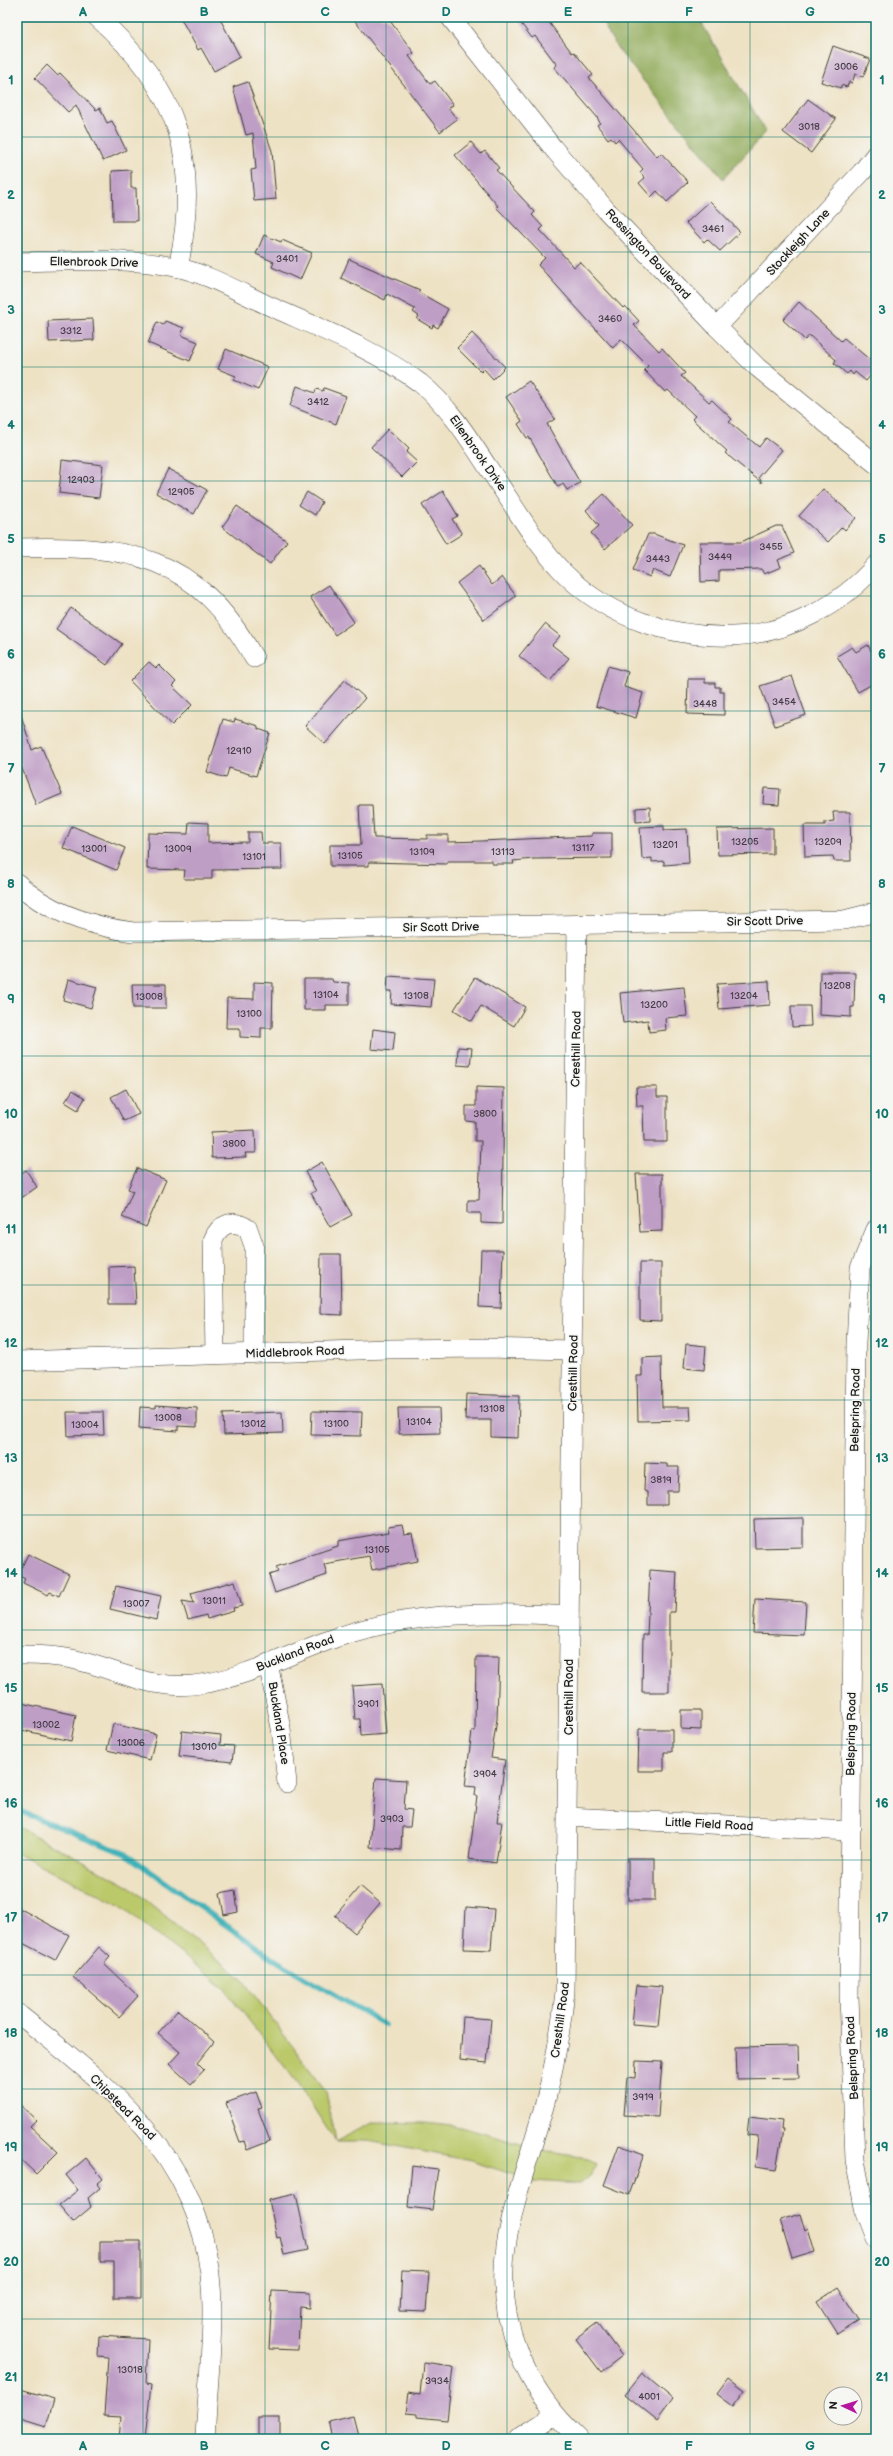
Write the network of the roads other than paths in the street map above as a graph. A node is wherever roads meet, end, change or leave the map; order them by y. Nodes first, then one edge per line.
1 (97, 17) edge
2 (450, 17) edge
3 (876, 154) edge
4 (17, 262) edge
5 (178, 268) junction
6 (717, 327) junction
7 (876, 464) edge
8 (17, 548) edge
9 (876, 566) edge
10 (254, 658) dead end
11 (17, 883) edge
12 (876, 912) edge
13 (577, 925) junction
14 (876, 1229) edge
15 (574, 1350) junction
16 (254, 1353) junction
17 (215, 1354) junction
18 (17, 1361) edge
19 (569, 1616) junction
20 (24, 1656) dead end
21 (268, 1663) junction
22 (287, 1783) dead end
23 (568, 1817) junction
24 (850, 1831) junction
25 (17, 2013) edge
26 (876, 2238) edge
27 (555, 2415) junction
28 (205, 2439) edge
29 (518, 2439) edge
30 (579, 2439) edge

1 - 5 street
2 - 6 street, Rossington Boulevard
3 - 6 street, Stockleigh Lane
4 - 5 street, Ellenbrook Drive
5 - 9 street, Ellenbrook Drive
6 - 7 street, Rossington Boulevard
8 - 10 street
11 - 13 street, Sir Scott Drive
12 - 13 street, Sir Scott Drive
13 - 15 street, Cresthill Road
14 - 24 street, Belspring Road
15 - 16 street, Middlebrook Road
15 - 19 street, Cresthill Road
16 - 17 street, Middlebrook Road
16 - 17 street
17 - 18 street, Middlebrook Road
19 - 21 street, Buckland Road
19 - 23 street, Cresthill Road
20 - 21 street, Buckland Road
21 - 22 street, Buckland Place
23 - 24 street, Little Field Road
23 - 27 street, Cresthill Road
24 - 26 street, Belspring Road
25 - 28 street, Chipstead Road
27 - 29 street
27 - 30 street, Cresthill Road

